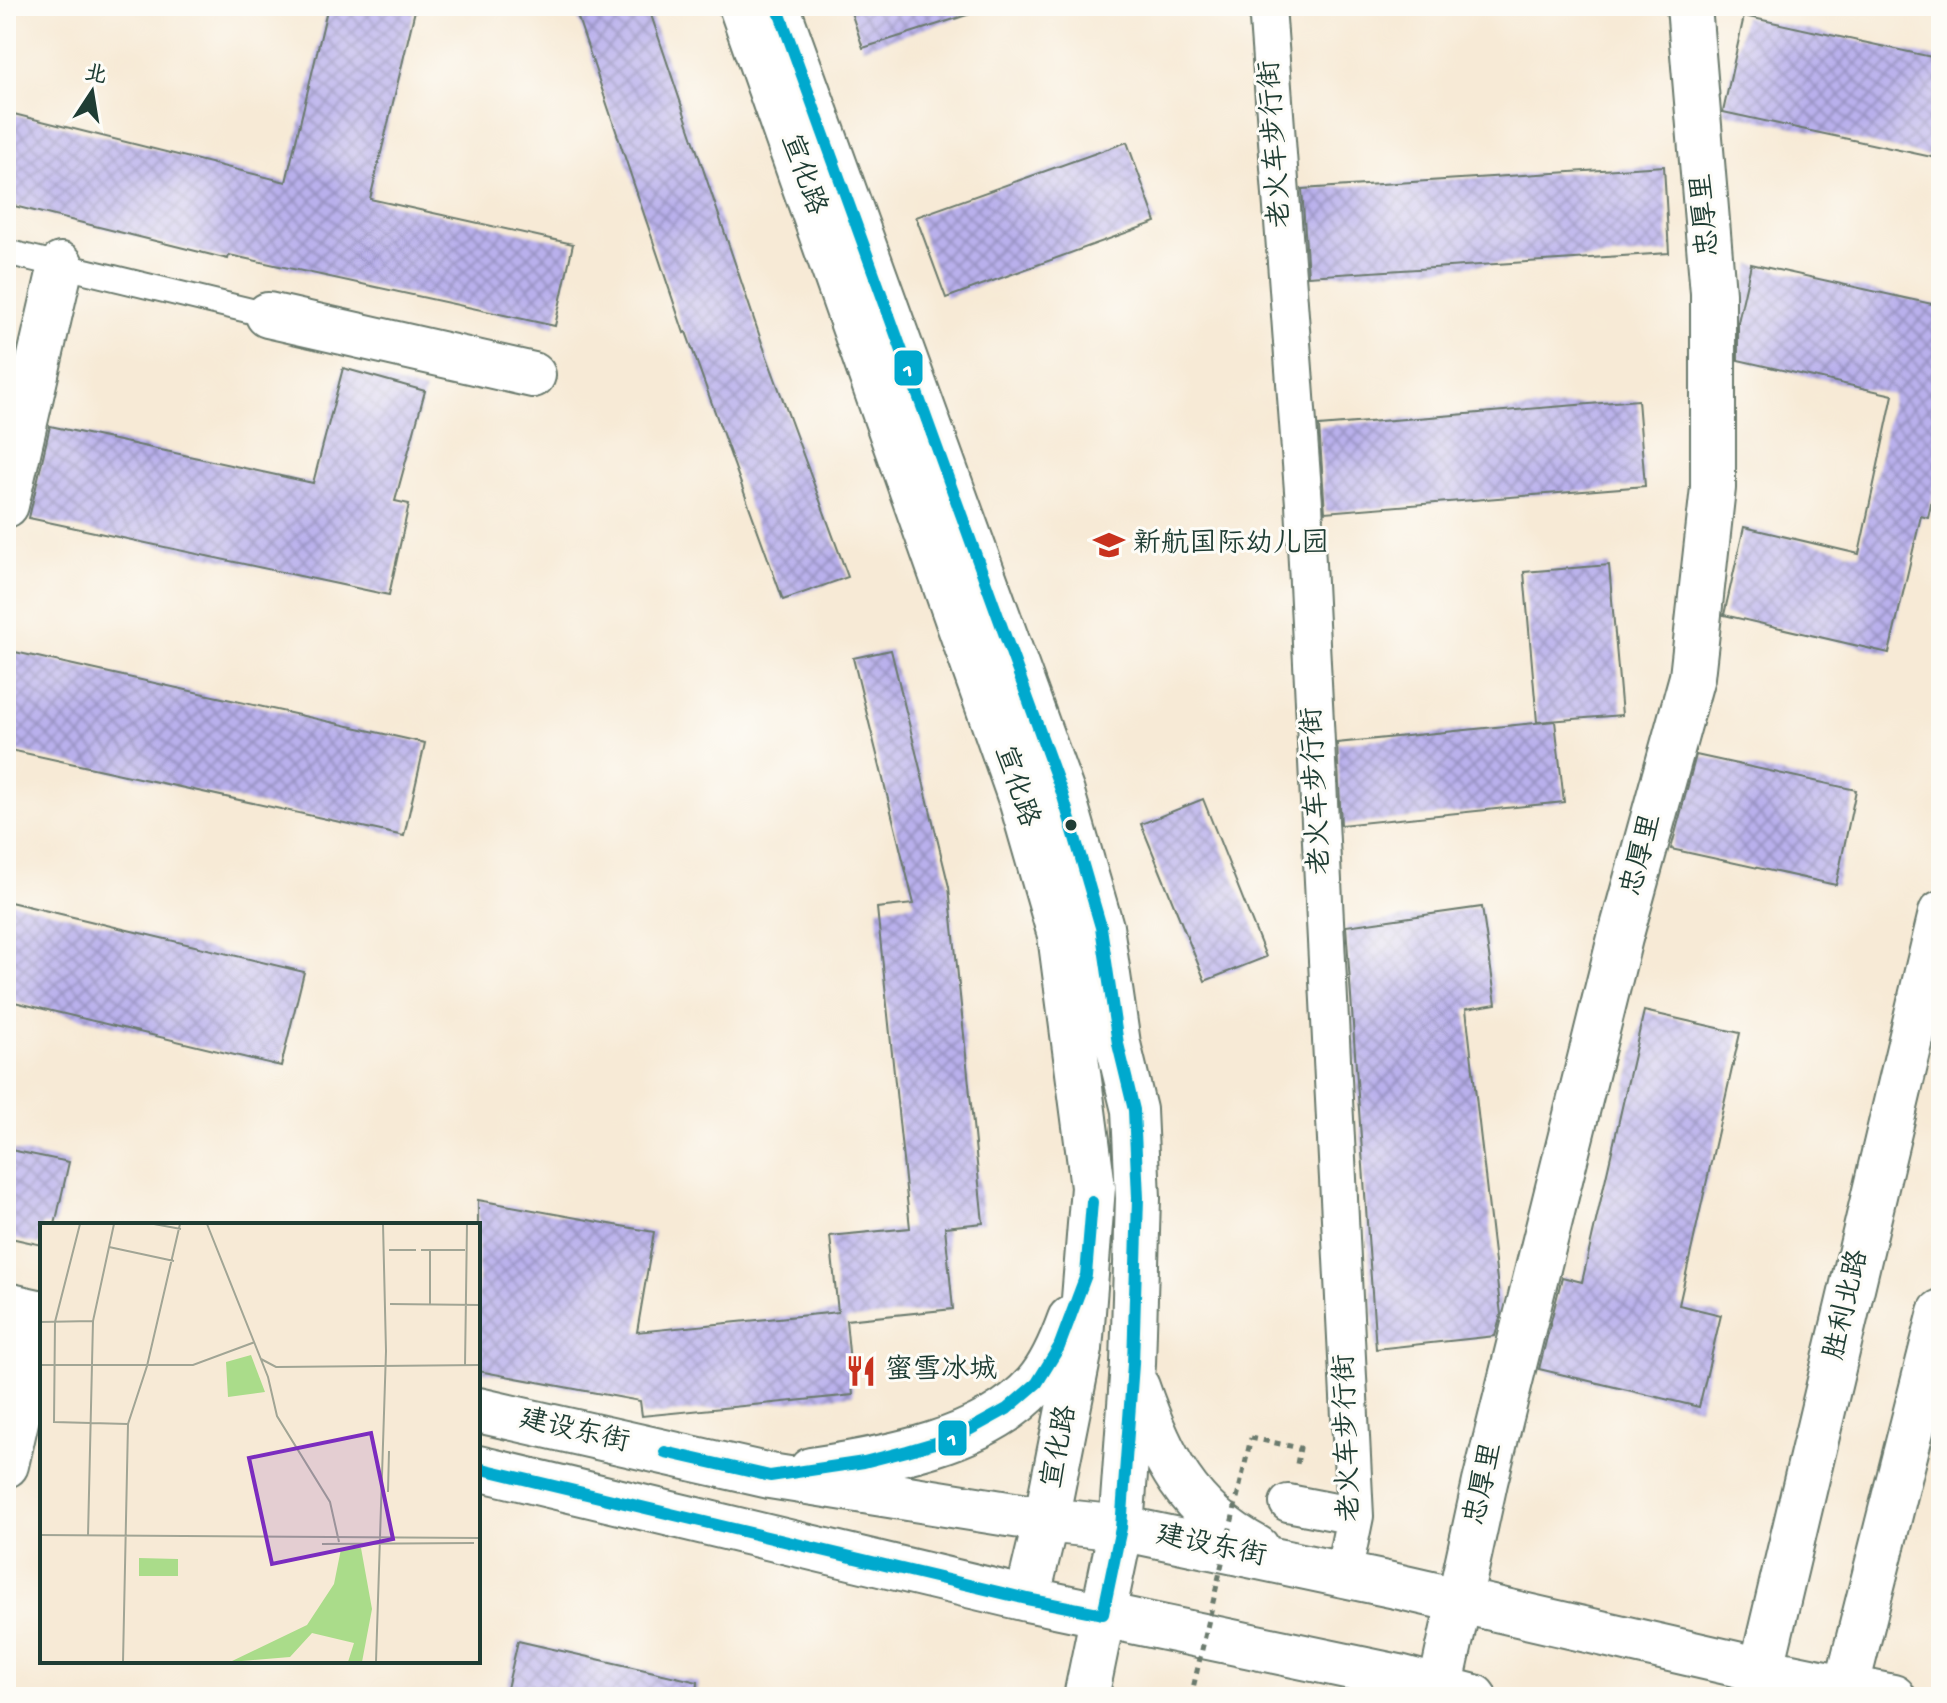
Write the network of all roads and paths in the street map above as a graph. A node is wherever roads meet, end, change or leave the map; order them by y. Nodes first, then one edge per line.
1 (741, 6) edge
2 (777, 6) edge
3 (1267, 6) edge
4 (1689, 6) edge
5 (6, 252) edge
6 (61, 265) junction
7 (268, 315) joint
8 (533, 375) dead end
9 (6, 505) edge
10 (1941, 913) edge
11 (1086, 1275) junction
12 (6, 1305) edge
13 (40, 1312) edge
14 (1941, 1312) edge
15 (40, 1318) edge
16 (26, 1360) edge
17 (1132, 1372) junction
18 (480, 1410) edge
19 (1251, 1438) dead end
20 (6, 1465) edge
21 (480, 1468) edge
22 (770, 1476) junction
23 (1288, 1503) dead end
24 (1355, 1516) junction
25 (1046, 1520) junction
26 (1121, 1528) junction
27 (1284, 1562) junction
28 (1343, 1575) junction
29 (1027, 1599) junction
30 (1460, 1601) junction
31 (1103, 1614) junction
32 (1758, 1684) edge
33 (1846, 1692) edge
34 (1457, 1693) edge
35 (1086, 1697) edge
36 (1191, 1697) edge
37 (1893, 1697) edge

1 - 11 main road, 宣化路
2 - 17 main road, 宣化路
3 - 24 street, 老火车步行街
4 - 30 main road, 忠厚里
5 - 6 lane
6 - 7 lane
6 - 9 main road
7 - 8 main road
10 - 32 main road, 胜利北路
11 - 22 main road
11 - 25 main road, 宣化路
12 - 13 main road
14 - 33 main road
15 - 16 main road
16 - 20 main road
17 - 26 main road, 宣化路
17 - 27 main road
18 - 22 main road, 建设东街
19 - 36 path, bridge
21 - 29 main road, 建设东街
22 - 25 main road, 建设东街
23 - 24 street
24 - 28 street, 老火车步行街
25 - 26 main road, 建设东街
25 - 29 main road, 宣化路
26 - 27 main road, 建设东街
26 - 31 main road, 宣化路
27 - 28 main road, 建设东街
28 - 30 main road, 建设东街
29 - 31 main road, 建设东街
30 - 32 main road, 建设东街
30 - 34 main road, 忠厚里
31 - 34 main road, 建设东街
31 - 35 main road, 宣化路
32 - 33 main road, 建设东街
33 - 37 main road, 建设东街

